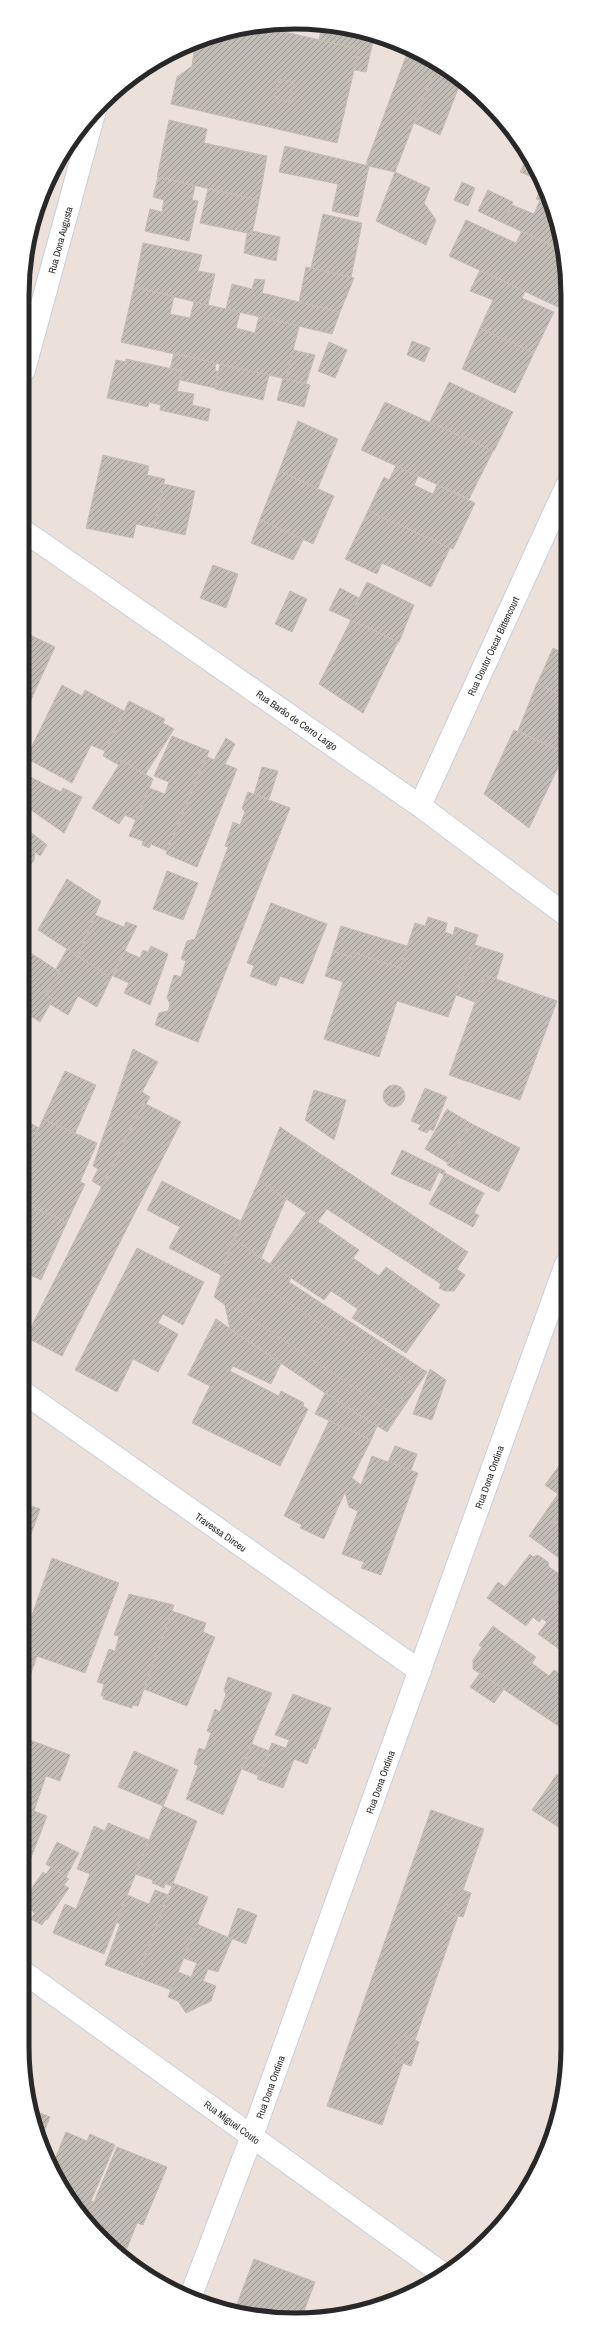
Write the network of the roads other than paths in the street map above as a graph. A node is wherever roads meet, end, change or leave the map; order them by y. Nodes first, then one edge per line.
1 (91, 125) edge
2 (29, 352) edge
3 (561, 498) edge
4 (29, 534) edge
5 (420, 806) junction
6 (561, 911) edge
7 (561, 1278) edge
8 (29, 1396) edge
9 (420, 1671) junction
10 (29, 1976) edge
11 (252, 2136) junction
12 (438, 2271) edge
13 (192, 2293) edge

1 - 2 street, Rua Dona Augusta
3 - 5 street, Rua Doutor Oscar Bittencourt
4 - 5 street, Rua Barão de Cerro Largo
5 - 6 street, Rua Barão de Cerro Largo
7 - 9 street, Rua Dona Ondina
8 - 9 street, Travessa Dirceu
9 - 11 street, Rua Dona Ondina
10 - 11 street, Rua Miguel Couto
11 - 12 street, Rua Miguel Couto
11 - 13 street, Rua Dona Ondina

